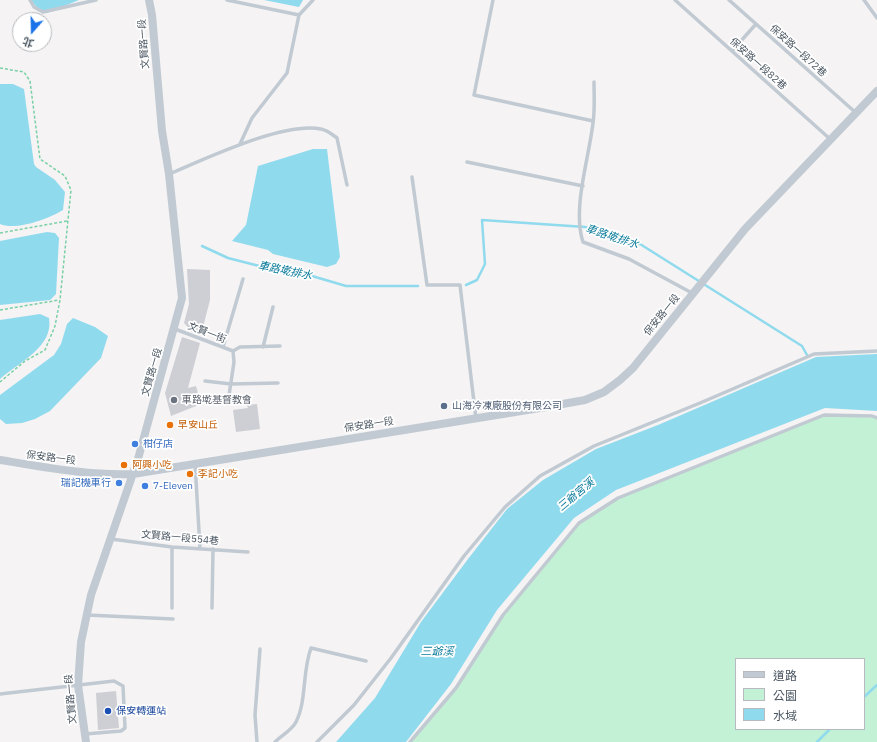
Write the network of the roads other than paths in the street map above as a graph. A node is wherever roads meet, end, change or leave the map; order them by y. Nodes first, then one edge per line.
1 (30, 0) edge
2 (96, 0) edge
3 (149, 0) edge
4 (227, 0) edge
5 (313, 0) edge
6 (493, 0) edge
7 (675, 0) edge
8 (729, 0) edge
9 (864, 0) edge
10 (299, 15) junction
11 (877, 18) edge
12 (756, 24) junction
13 (732, 51) junction
14 (594, 82) dead end
15 (877, 91) edge
16 (856, 113) junction
17 (594, 121) junction
18 (831, 140) junction
19 (240, 144) junction
20 (467, 162) dead end
21 (169, 174) junction
22 (412, 177) dead end
23 (347, 185) dead end
24 (583, 186) junction
25 (242, 279) dead end
26 (693, 292) junction
27 (273, 307) dead end
28 (175, 329) junction
29 (280, 346) dead end
30 (223, 347) junction
31 (263, 347) junction
32 (233, 351) junction
33 (877, 351) edge
34 (205, 381) dead end
35 (278, 383) dead end
36 (231, 384) junction
37 (228, 402) dead end
38 (877, 418) edge
39 (476, 419) junction
40 (0, 460) edge
41 (195, 464) junction
42 (133, 474) junction
43 (110, 539) junction
44 (172, 547) junction
45 (200, 548) junction
46 (213, 549) junction
47 (248, 552) dead end
48 (172, 608) dead end
49 (212, 608) dead end
50 (87, 615) junction
51 (173, 619) dead end
52 (260, 650) dead end
53 (366, 661) dead end
54 (78, 685) junction
55 (0, 694) edge
56 (86, 738) edge
57 (257, 742) edge
58 (275, 742) edge
59 (317, 742) edge
60 (410, 742) edge

1 - 2 lane
3 - 21 street, 文賢路一段
4 - 10 lane
5 - 10 lane
6 - 17 lane
7 - 13 lane, 保安路一段82巷
8 - 12 lane, 保安路一段72巷
9 - 11 lane
10 - 19 lane
12 - 13 lane
12 - 16 lane, 保安路一段72巷
13 - 18 lane, 保安路一段82巷
14 - 17 lane
15 - 16 street
16 - 18 street
17 - 24 lane
18 - 26 street, 保安路一段
19 - 21 lane
19 - 23 lane
20 - 24 lane
21 - 28 street, 文賢路一段
22 - 39 lane
24 - 26 lane
25 - 30 lane
26 - 39 street, 保安路一段
27 - 31 lane
28 - 30 lane, 文賢一街
28 - 42 street, 文賢路一段
29 - 31 lane, 文賢一街
30 - 32 lane, 文賢一街
31 - 32 lane, 文賢一街
32 - 36 lane
33 - 59 lane
34 - 36 lane
35 - 36 lane
36 - 37 lane
38 - 60 lane
39 - 41 street, 保安路一段
40 - 42 street, 保安路一段
41 - 42 street, 保安路一段
41 - 45 lane
42 - 43 street, 文賢路一段
43 - 44 lane, 文賢路一段554巷
43 - 50 street, 文賢路一段
44 - 45 lane, 文賢路一段554巷
44 - 48 lane
45 - 46 lane, 文賢路一段554巷
46 - 47 lane, 文賢路一段554巷
46 - 49 lane
50 - 51 lane
50 - 54 street, 文賢路一段
52 - 57 lane
53 - 58 lane
54 - 55 lane
54 - 56 street, 文賢路一段
54 - 56 lane

